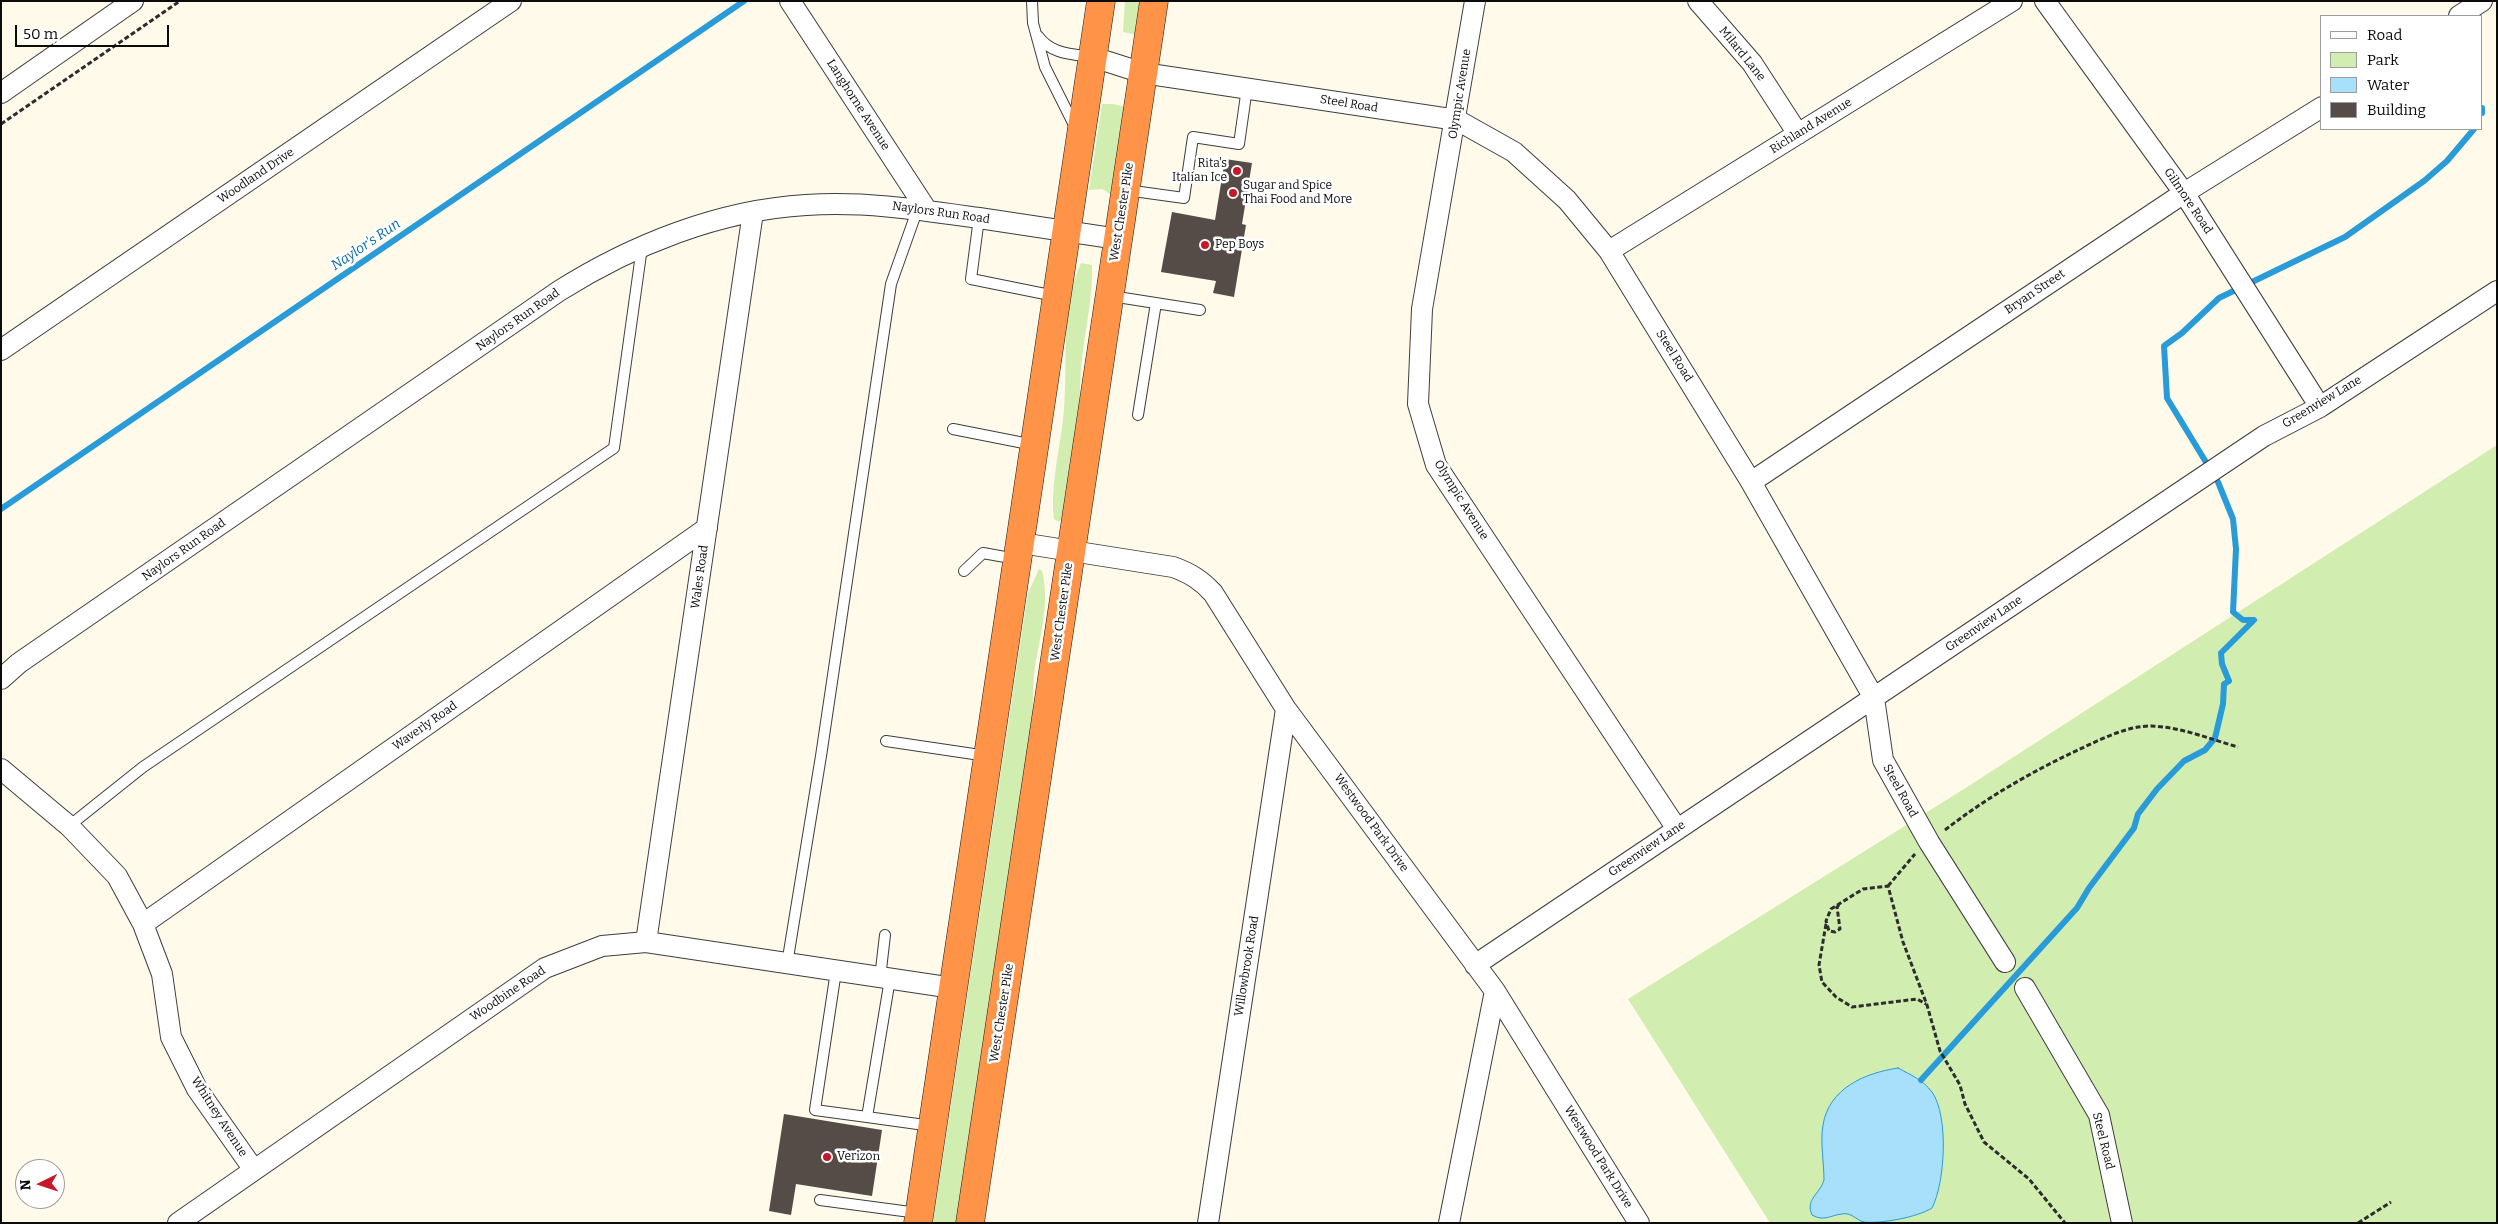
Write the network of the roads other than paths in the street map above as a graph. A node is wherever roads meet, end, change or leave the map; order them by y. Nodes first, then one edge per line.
1 (133, 1) edge
2 (511, 1) edge
3 (790, 1) edge
4 (1032, 1) edge
5 (1101, 1) edge
6 (1154, 1) edge
7 (1476, 1) edge
8 (1698, 1) edge
9 (2012, 1) edge
10 (2045, 1) edge
11 (2482, 1) edge
12 (2461, 15) edge
13 (1038, 36) junction
14 (1093, 57) junction
15 (1143, 73) junction
16 (1248, 88) junction
17 (1, 93) edge
18 (2320, 108) edge
19 (1457, 120) junction
20 (1798, 134) junction
21 (1081, 139) junction
22 (1125, 190) junction
23 (2184, 193) junction
24 (922, 208) junction
25 (753, 212) junction
26 (979, 218) junction
27 (1067, 231) junction
28 (1118, 239) junction
29 (642, 247) junction
30 (1609, 251) junction
31 (2497, 291) edge
32 (1058, 296) junction
33 (1110, 296) junction
34 (1156, 303) junction
35 (1200, 310) dead end
36 (1, 350) edge
37 (2320, 406) junction
38 (1138, 415) dead end
39 (952, 429) dead end
40 (1035, 445) junction
41 (1751, 482) junction
42 (707, 528) junction
43 (1019, 551) junction
44 (1071, 551) junction
45 (964, 571) dead end
46 (1, 679) edge
47 (1874, 698) junction
48 (1286, 709) junction
49 (886, 741) dead end
50 (988, 756) junction
51 (1, 769) edge
52 (69, 826) junction
53 (1677, 829) junction
54 (143, 924) junction
55 (885, 936) dead end
56 (646, 942) junction
57 (2005, 962) dead end
58 (787, 964) junction
59 (1475, 965) junction
60 (836, 971) junction
61 (885, 978) junction
62 (954, 988) junction
63 (2025, 988) dead end
64 (1495, 991) junction
65 (867, 1117) junction
66 (933, 1126) junction
67 (254, 1170) junction
68 (820, 1200) dead end
69 (919, 1218) edge
70 (178, 1223) edge
71 (970, 1223) edge
72 (1208, 1223) edge
73 (1449, 1223) edge
74 (1639, 1223) edge
75 (2122, 1223) edge

1 - 17 street
2 - 36 street, Woodland Drive
3 - 24 street, Langhorne Avenue
4 - 13 lane
5 - 14 highway
6 - 15 highway, West Chester Pike
7 - 19 street, Olympic Avenue
8 - 20 street, Milard Lane
9 - 20 street, Richland Avenue
10 - 23 street, Gilmore Road
11 - 12 street
13 - 14 lane
13 - 21 lane
14 - 15 street, Steel Road
14 - 21 highway
15 - 16 street, Steel Road
15 - 22 highway, West Chester Pike
16 - 19 street, Steel Road
16 - 22 lane
18 - 23 street, Bryan Street
19 - 30 street, Steel Road
19 - 53 street, Olympic Avenue
20 - 30 street, Richland Avenue
21 - 27 highway
22 - 28 highway, West Chester Pike
23 - 37 street, Gilmore Road
23 - 41 street, Bryan Street
24 - 25 street, Naylors Run Road
24 - 26 street, Naylors Run Road
24 - 58 lane
25 - 29 street, Naylors Run Road
25 - 42 street, Wales Road
26 - 27 street, Naylors Run Road
26 - 32 lane
27 - 28 street, Naylors Run Road
27 - 32 highway
28 - 33 highway, West Chester Pike
29 - 46 street, Naylors Run Road
29 - 52 lane
30 - 41 street, Steel Road
31 - 37 street, Greenview Lane
32 - 40 highway
33 - 34 lane
33 - 44 highway, West Chester Pike
34 - 35 lane
34 - 38 lane
37 - 47 street, Greenview Lane
39 - 40 lane
40 - 43 highway
41 - 47 street, Steel Road
42 - 54 street, Waverly Road
42 - 56 street, Wales Road
43 - 44 street, Westwood Park Drive
43 - 45 lane
43 - 50 highway
44 - 48 street, Westwood Park Drive
44 - 71 highway, West Chester Pike
47 - 53 street, Greenview Lane
47 - 57 street, Steel Road
48 - 59 street, Westwood Park Drive
48 - 72 street, Willowbrook Road
49 - 50 lane
50 - 62 highway
51 - 52 street, Whitney Avenue
52 - 54 street, Whitney Avenue
53 - 59 street, Greenview Lane
54 - 67 street, Whitney Avenue
55 - 61 lane
56 - 58 street, Woodbine Road
56 - 67 street, Woodbine Road
58 - 60 street, Woodbine Road
59 - 64 street, Westwood Park Drive
60 - 61 street, Woodbine Road
60 - 65 lane
61 - 62 street, Woodbine Road
61 - 65 lane
62 - 66 highway
63 - 75 street, Steel Road
64 - 73 street
64 - 74 street, Westwood Park Drive
65 - 66 lane
66 - 69 highway
67 - 70 street, Woodbine Road
68 - 69 lane

